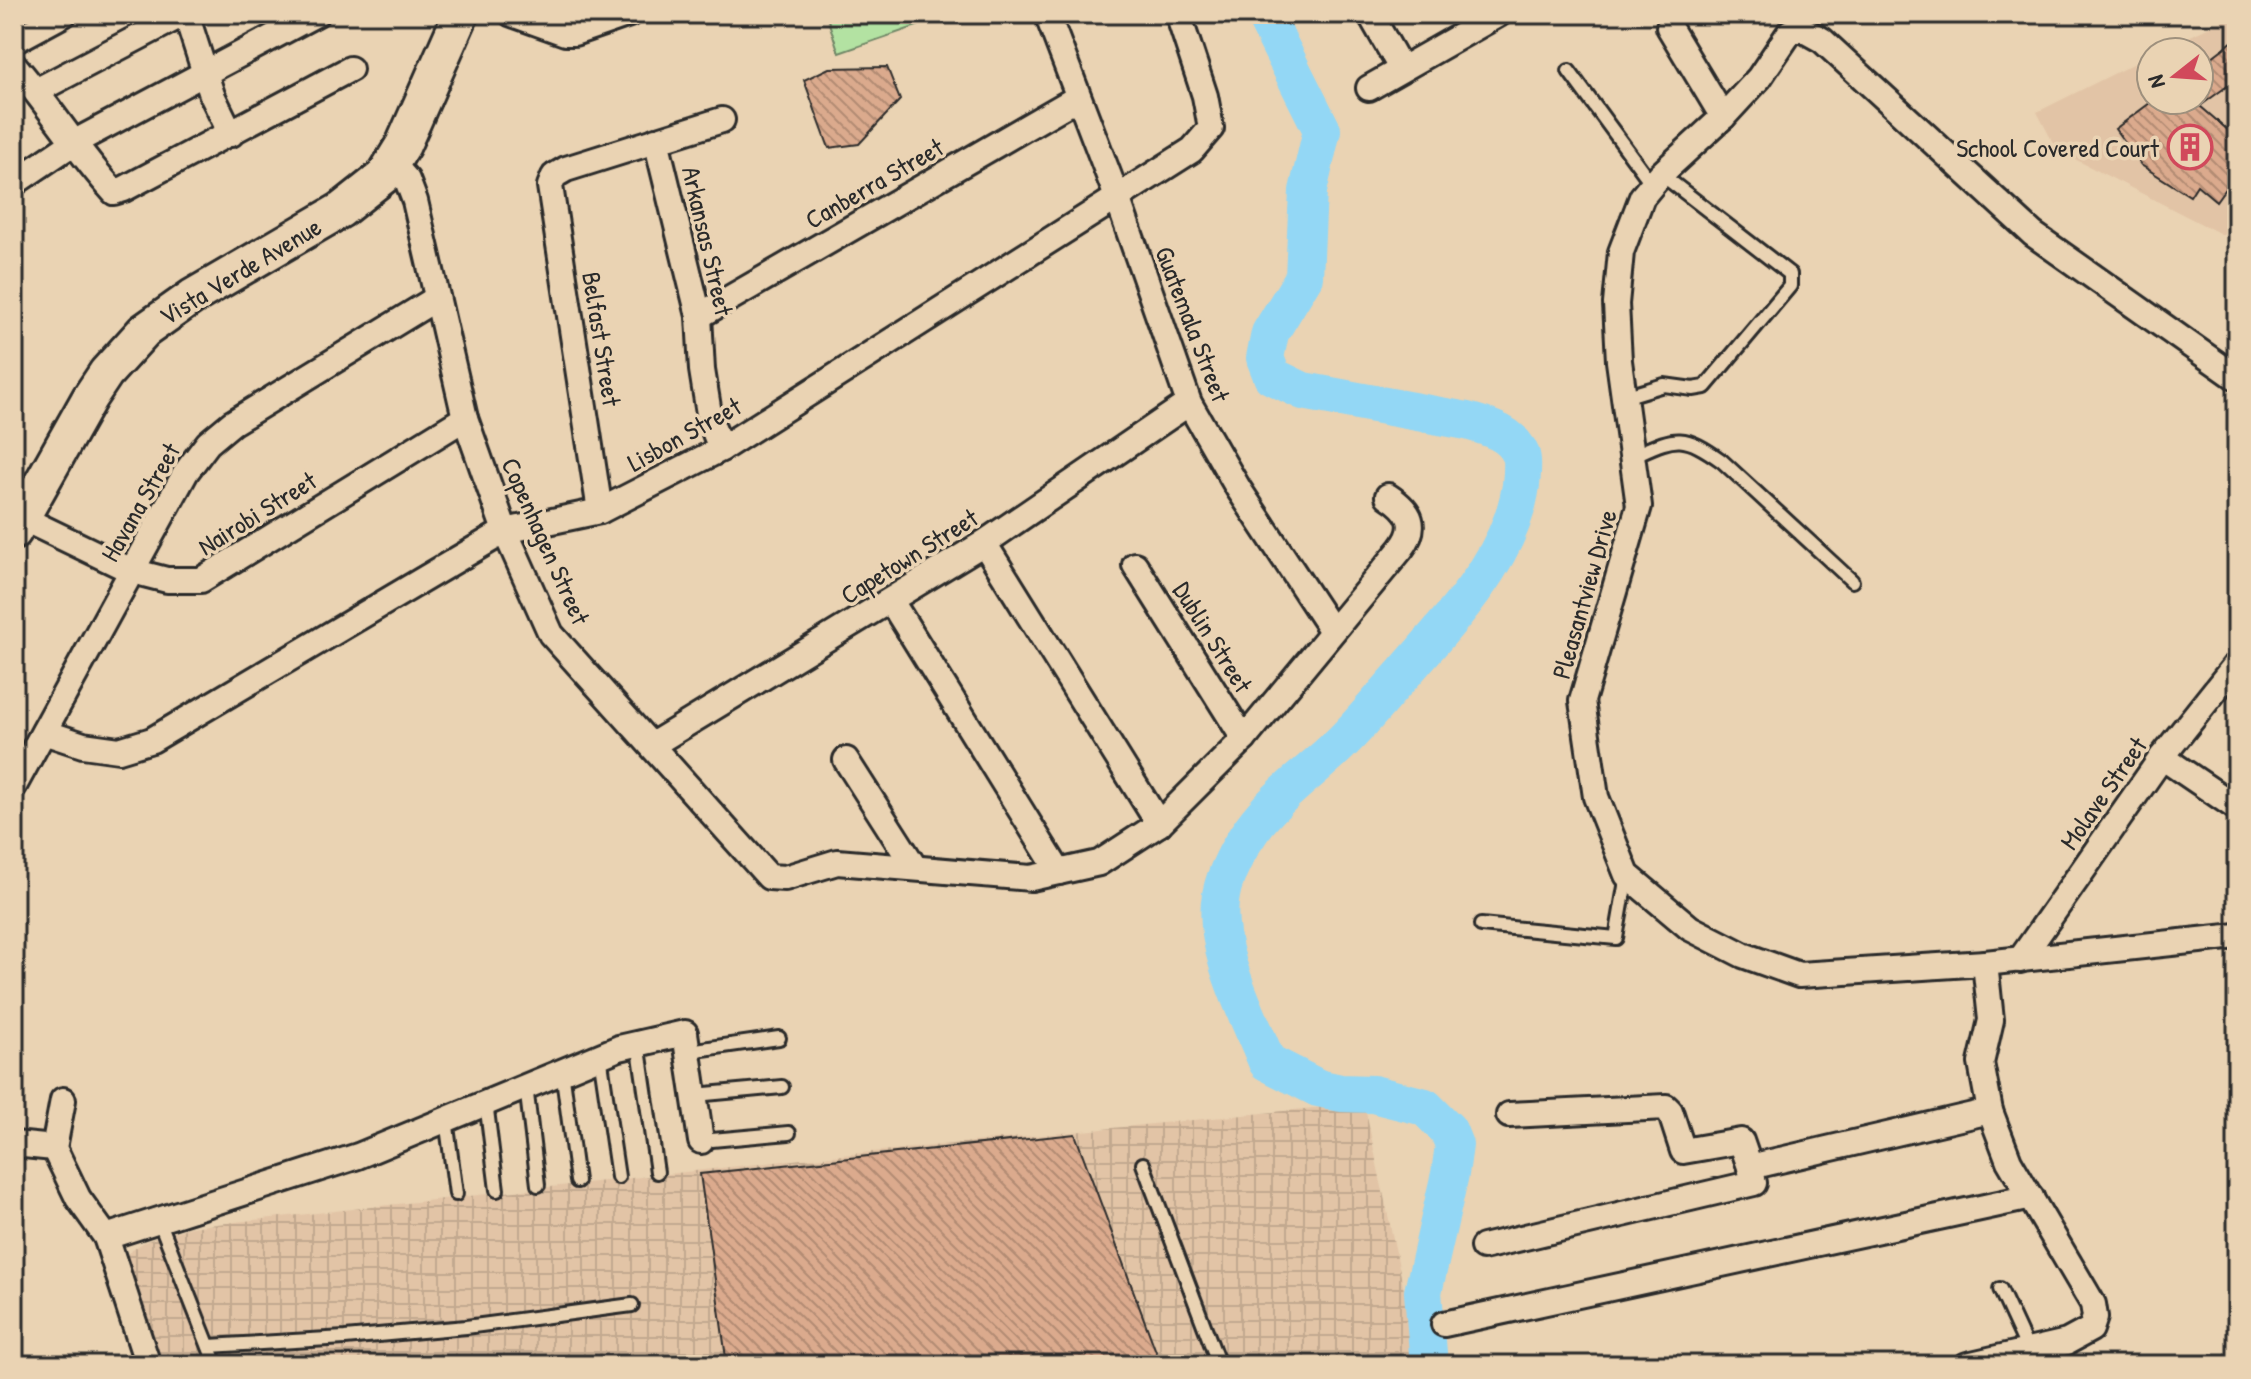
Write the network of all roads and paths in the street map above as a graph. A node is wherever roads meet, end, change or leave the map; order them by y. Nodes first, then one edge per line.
1 (64, 14) edge
2 (184, 14) edge
3 (316, 14) edge
4 (461, 14) edge
5 (512, 14) edge
6 (629, 14) edge
7 (1047, 14) edge
8 (1178, 14) edge
9 (1370, 14) edge
10 (1499, 14) edge
11 (1669, 27) dead end
12 (14, 41) edge
13 (14, 65) edge
14 (1401, 68) junction
15 (350, 69) dead end
16 (1569, 71) dead end
17 (204, 73) junction
18 (1369, 88) dead end
19 (36, 91) junction
20 (1077, 98) junction
21 (1723, 117) junction
22 (722, 120) dead end
23 (231, 134) junction
24 (656, 140) junction
25 (73, 143) junction
26 (393, 164) junction
27 (1657, 179) junction
28 (14, 183) edge
29 (1117, 197) junction
30 (437, 298) junction
31 (699, 316) junction
32 (2237, 378) edge
33 (1624, 397) junction
34 (1189, 403) junction
35 (465, 418) junction
36 (721, 449) junction
37 (1632, 456) junction
38 (1388, 496) dead end
39 (600, 511) junction
40 (18, 525) edge
41 (505, 531) junction
42 (984, 543) junction
43 (1135, 565) dead end
44 (132, 571) junction
45 (1852, 581) dead end
46 (891, 601) junction
47 (1332, 631) junction
48 (2237, 663) edge
49 (44, 732) junction
50 (1244, 739) junction
51 (652, 745) junction
52 (2162, 757) junction
53 (846, 760) dead end
54 (14, 786) edge
55 (2237, 808) edge
56 (1159, 824) junction
57 (915, 868) junction
58 (1059, 872) junction
59 (1627, 875) junction
60 (1481, 925) dead end
61 (2237, 936) edge
62 (2020, 960) junction
63 (1985, 963) junction
64 (779, 1038) dead end
65 (638, 1042) junction
66 (689, 1051) junction
67 (600, 1055) junction
68 (562, 1070) junction
69 (526, 1086) junction
70 (782, 1087) dead end
71 (695, 1095) junction
72 (63, 1100) dead end
73 (486, 1102) junction
74 (1990, 1111) junction
75 (1509, 1115) dead end
76 (446, 1119) junction
77 (789, 1133) dead end
78 (701, 1141) joint
79 (14, 1144) edge
80 (54, 1148) junction
81 (1143, 1164) dead end
82 (1750, 1167) junction
83 (657, 1172) dead end
84 (618, 1177) dead end
85 (577, 1181) dead end
86 (538, 1185) dead end
87 (497, 1190) dead end
88 (456, 1194) dead end
89 (2031, 1197) junction
90 (159, 1220) junction
91 (106, 1237) junction
92 (1483, 1247) dead end
93 (2000, 1289) dead end
94 (632, 1305) dead end
95 (1444, 1324) dead end
96 (209, 1346) junction
97 (2029, 1352) junction
98 (148, 1365) edge
99 (216, 1365) edge
100 (1219, 1365) edge
101 (1967, 1365) edge

1 - 12 street
2 - 17 street
2 - 19 street
3 - 17 street
4 - 26 street, Vista Verde Avenue
5 - 6 street
7 - 20 street, Guatemala Street
8 - 29 street, Lisbon Street
9 - 14 street
10 - 14 street
11 - 21 street
13 - 19 street
14 - 18 street
15 - 23 street
16 - 27 lane
17 - 23 street
17 - 25 street
19 - 25 street
20 - 29 street, Guatemala Street
20 - 31 street, Canberra Street
21 - 27 street, Pleasantview Drive
21 - 32 street, Pleasantview Drive
22 - 24 street
23 - 25 street
24 - 31 street, Arkansas Street
24 - 39 street, Belfast Street
25 - 28 street
26 - 30 street, Copenhagen Street
26 - 40 street, Vista Verde Avenue
27 - 33 street, Pleasantview Drive
27 - 33 lane
29 - 34 street, Guatemala Street
29 - 36 street, Lisbon Street
30 - 35 street, Copenhagen Street
30 - 44 street, Havana Street
31 - 36 street, Arkansas Street
33 - 37 street, Pleasantview Drive
34 - 42 street, Capetown Street
34 - 47 street, Guatemala Street
35 - 41 street, Copenhagen Street
35 - 44 street, Nairobi Street
36 - 39 street, Lisbon Street
37 - 45 lane
37 - 59 street, Pleasantview Drive
38 - 47 street
39 - 41 street, Lisbon Street
40 - 44 street, Nairobi Street
41 - 49 street, Lisbon Street
41 - 51 street, Copenhagen Street
42 - 46 street, Capetown Street
42 - 56 street
43 - 50 street, Dublin Street
44 - 49 street, Havana Street
46 - 51 street, Capetown Street
46 - 58 street
47 - 50 street
48 - 52 street, Molave Street
49 - 54 street, Havana Street
50 - 56 street
51 - 57 street, Copenhagen Street
52 - 55 street
52 - 62 street, Molave Street
53 - 57 street
56 - 58 street
57 - 58 street
59 - 60 lane
59 - 63 street, Pleasantview Drive
61 - 62 street, Pleasantview Drive
62 - 63 street, Pleasantview Drive
63 - 74 street
64 - 66 lane
65 - 66 street
65 - 67 street
65 - 83 lane
66 - 71 street
67 - 68 street
67 - 84 lane
68 - 69 street
68 - 85 lane
69 - 73 street
69 - 86 lane
70 - 71 lane
71 - 78 street
72 - 80 street
73 - 76 street
73 - 87 lane
74 - 82 street
74 - 89 street
75 - 82 street
76 - 88 lane
76 - 90 street
77 - 78 lane
79 - 80 street
80 - 91 street
81 - 100 lane
82 - 92 street
89 - 95 street
89 - 97 street
90 - 91 street
90 - 96 lane
91 - 98 street
93 - 97 lane
94 - 96 lane
96 - 99 lane
97 - 101 street

